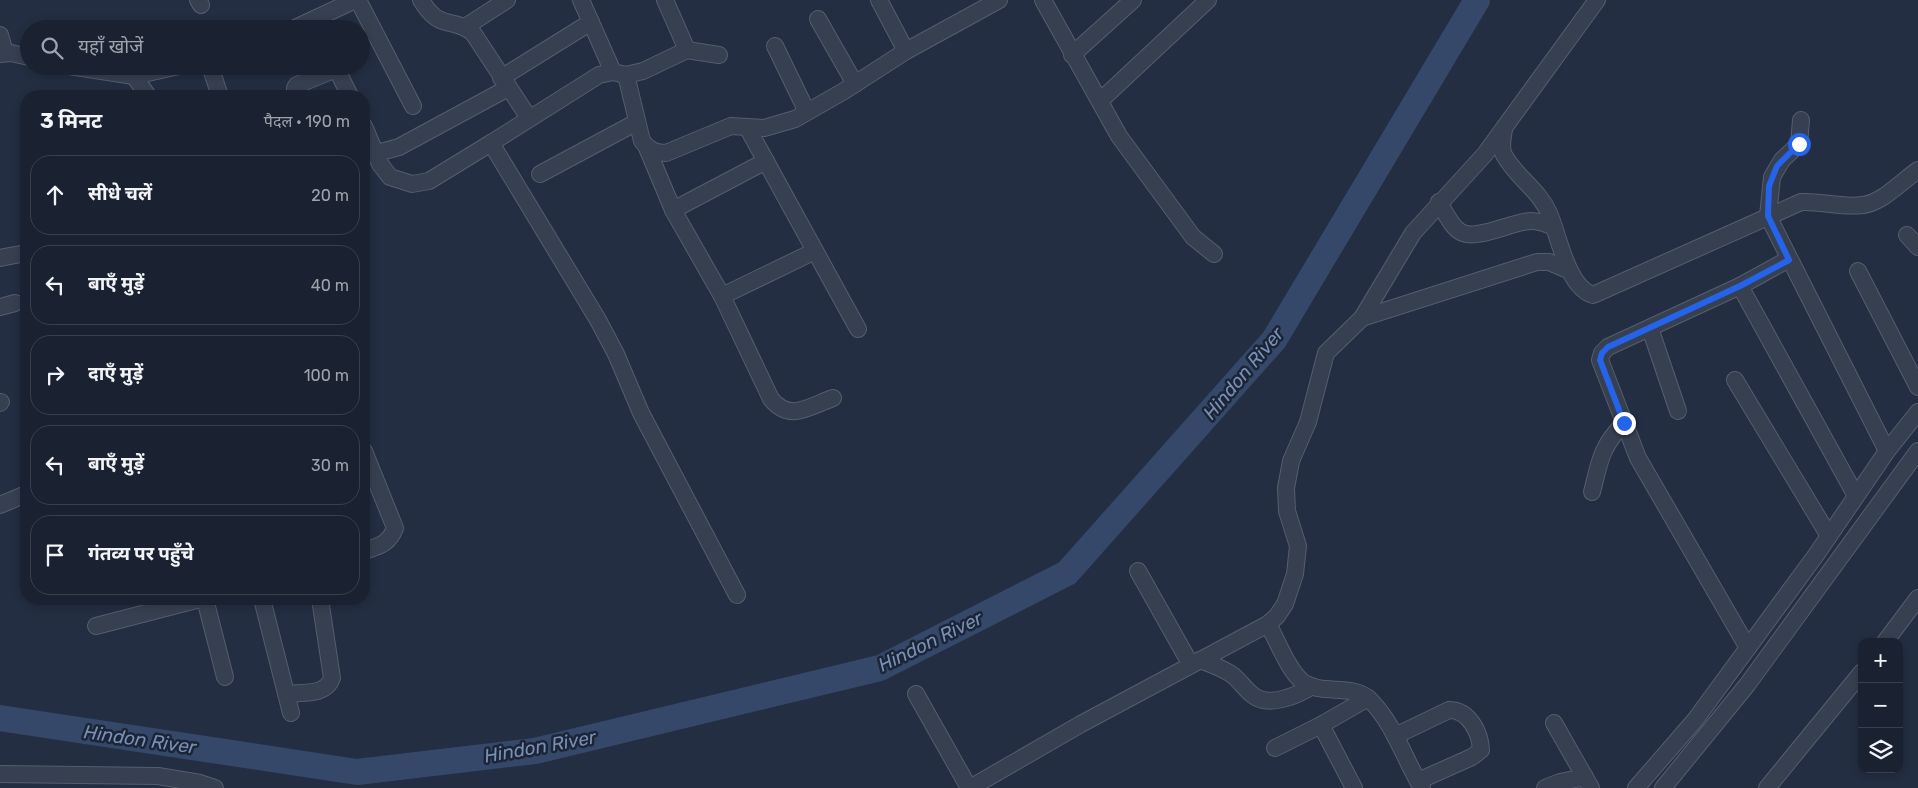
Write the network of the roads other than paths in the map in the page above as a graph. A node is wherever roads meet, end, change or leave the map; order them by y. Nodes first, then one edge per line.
1 (356, 0) edge
2 (421, 0) edge
3 (507, 0) edge
4 (580, 0) edge
5 (665, 0) edge
6 (878, 0) edge
7 (999, 0) edge
8 (1043, 0) edge
9 (1133, 0) edge
10 (1208, 0) edge
11 (1596, 0) edge
12 (818, 19) dead end
13 (320, 20) edge
14 (367, 20) edge
15 (591, 22) junction
16 (370, 26) edge
17 (465, 27) junction
18 (0, 35) edge
19 (774, 46) dead end
20 (687, 50) junction
21 (906, 51) junction
22 (2, 53) edge
23 (719, 55) dead end
24 (1072, 55) junction
25 (20, 56) edge
26 (620, 74) junction
27 (128, 75) edge
28 (138, 75) edge
29 (213, 75) edge
30 (320, 75) edge
31 (340, 75) edge
32 (134, 76) junction
33 (504, 83) junction
34 (855, 84) junction
35 (144, 90) edge
36 (218, 90) edge
37 (295, 90) edge
38 (347, 90) edge
39 (1100, 101) junction
40 (413, 106) dead end
41 (807, 112) junction
42 (529, 118) junction
43 (1801, 120) dead end
44 (637, 122) junction
45 (747, 127) junction
46 (1504, 129) junction
47 (370, 138) edge
48 (492, 143) junction
49 (647, 148) junction
50 (377, 153) junction
51 (766, 161) junction
52 (1918, 170) edge
53 (540, 174) dead end
54 (1440, 202) junction
55 (673, 210) junction
56 (1768, 216) junction
57 (1554, 227) junction
58 (815, 251) junction
59 (1214, 254) dead end
60 (20, 255) edge
61 (0, 258) edge
62 (1789, 260) junction
63 (1570, 271) junction
64 (1858, 271) dead end
65 (1740, 286) junction
66 (722, 296) junction
67 (1362, 318) junction
68 (1650, 328) junction
69 (858, 329) dead end
70 (1735, 380) dead end
71 (1918, 387) edge
72 (833, 398) dead end
73 (1678, 411) dead end
74 (1918, 412) edge
75 (1624, 423) junction
76 (1918, 444) edge
77 (1890, 447) junction
78 (1918, 451) edge
79 (370, 466) edge
80 (1592, 492) dead end
81 (1856, 496) junction
82 (20, 497) edge
83 (0, 505) edge
84 (1828, 536) junction
85 (370, 549) edge
86 (1138, 571) dead end
87 (737, 595) dead end
88 (1918, 598) edge
89 (177, 605) edge
90 (206, 605) edge
91 (264, 605) edge
92 (321, 605) edge
93 (1268, 624) junction
94 (96, 626) dead end
95 (1888, 638) edge
96 (1748, 648) junction
97 (1195, 663) junction
98 (225, 677) dead end
99 (1858, 677) edge
100 (1312, 686) junction
101 (286, 694) junction
102 (916, 694) dead end
103 (1368, 698) junction
104 (291, 714) dead end
105 (1554, 722) dead end
106 (1322, 725) junction
107 (1394, 736) junction
108 (1275, 748) dead end
109 (0, 774) edge
110 (1588, 783) edge
111 (1420, 785) edge
112 (215, 788) edge
113 (970, 788) edge
114 (1354, 788) edge
115 (1545, 788) edge
116 (1636, 788) edge
117 (1663, 788) edge
118 (1767, 788) edge

1 - 13 street
1 - 14 street
2 - 17 street
3 - 17 street
4 - 15 street
5 - 20 street
6 - 21 street
7 - 21 street
8 - 24 street
9 - 24 street
10 - 39 street
11 - 46 street
12 - 34 street
15 - 26 street
15 - 33 street
16 - 40 street
17 - 33 street
18 - 22 street
19 - 41 street
20 - 23 street
20 - 26 street
21 - 34 street
22 - 25 street
24 - 39 street
26 - 42 street
26 - 44 street
27 - 32 street
28 - 32 street
29 - 36 street
30 - 37 street
31 - 38 street
32 - 35 street
33 - 42 street
33 - 50 street
34 - 41 street
39 - 59 street
41 - 45 street
42 - 48 street
43 - 56 street
44 - 49 street
44 - 53 street
45 - 49 street
45 - 51 street
46 - 54 street
46 - 57 street
47 - 50 street
48 - 50 street
48 - 87 street
49 - 55 street
51 - 55 street
51 - 58 street
52 - 56 street
54 - 57 street
54 - 67 street
55 - 66 street
56 - 62 street
56 - 63 street
57 - 63 street
58 - 66 street
58 - 69 street
60 - 61 street
62 - 65 street
62 - 77 street
63 - 67 street
64 - 71 street
65 - 68 street
65 - 81 street
66 - 72 street
67 - 93 street
68 - 73 street
68 - 75 street
70 - 84 street
74 - 77 street
75 - 80 street
75 - 96 street
76 - 77 street
77 - 81 street
78 - 117 street
79 - 85 street
81 - 84 street
82 - 83 street
84 - 96 street
86 - 97 street
88 - 95 street
89 - 94 street
90 - 98 street
91 - 101 street
92 - 101 street
93 - 97 street
93 - 100 street
96 - 116 street
97 - 100 street
97 - 113 street
99 - 118 street
100 - 103 street
101 - 104 street
102 - 113 street
103 - 106 street
103 - 107 street
105 - 110 street
106 - 108 street
106 - 114 street
107 - 111 street
107 - 111 street
109 - 112 street
110 - 115 street

